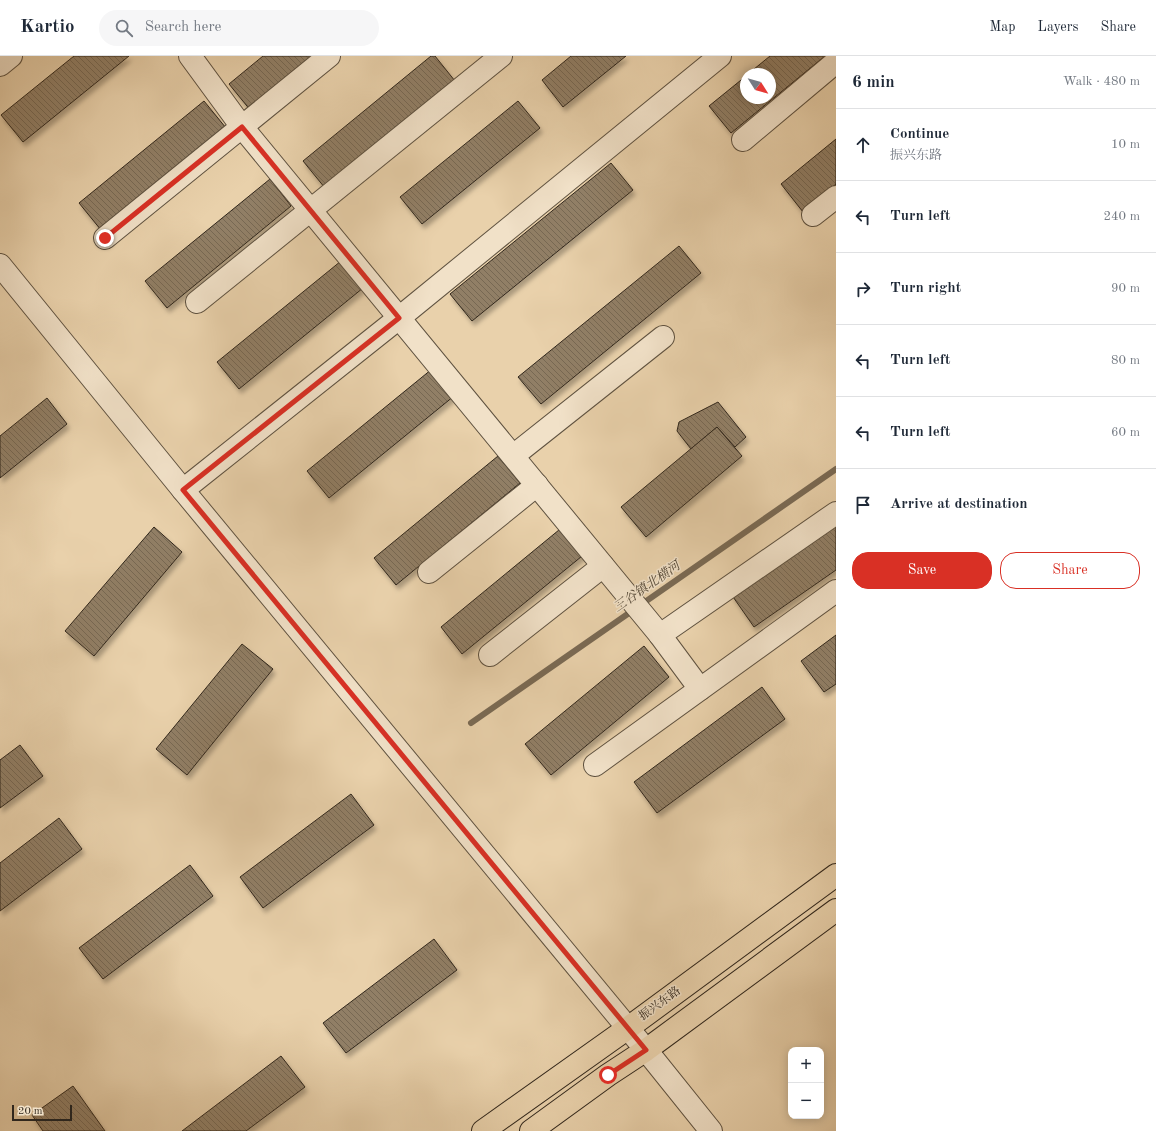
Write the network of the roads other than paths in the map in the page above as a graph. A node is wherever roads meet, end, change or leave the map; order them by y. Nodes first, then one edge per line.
1 (11, 56) edge
2 (190, 56) edge
3 (329, 56) edge
4 (501, 56) edge
5 (720, 56) edge
6 (836, 62) edge
7 (0, 65) edge
8 (242, 127) junction
9 (743, 140) dead end
10 (836, 197) edge
11 (310, 210) junction
12 (813, 215) dead end
13 (105, 238) dead end
14 (0, 265) edge
15 (197, 302) dead end
16 (399, 318) junction
17 (663, 337) dead end
18 (513, 456) junction
19 (537, 485) junction
20 (183, 490) junction
21 (836, 513) edge
22 (603, 566) junction
23 (429, 572) dead end
24 (836, 591) edge
25 (660, 635) junction
26 (490, 656) dead end
27 (700, 689) junction
28 (595, 765) dead end
29 (836, 875) edge
30 (836, 910) edge
31 (628, 1028) junction
32 (646, 1050) junction
33 (483, 1131) edge
34 (531, 1131) edge
35 (711, 1131) edge

1 - 7 street
2 - 8 street
3 - 8 street
4 - 11 street
5 - 16 street
6 - 9 street
8 - 11 street
8 - 13 street
10 - 12 street
11 - 15 street
11 - 16 street
14 - 20 street
16 - 18 street
16 - 20 street
17 - 18 street
18 - 19 street
19 - 22 street
19 - 23 street
20 - 31 street
21 - 25 street
22 - 25 street
22 - 26 street
24 - 27 street
25 - 27 street
27 - 28 street
29 - 31 main road, 振兴东路
30 - 32 main road
31 - 32 street
31 - 33 main road, 振兴东路
32 - 34 main road
32 - 35 street

